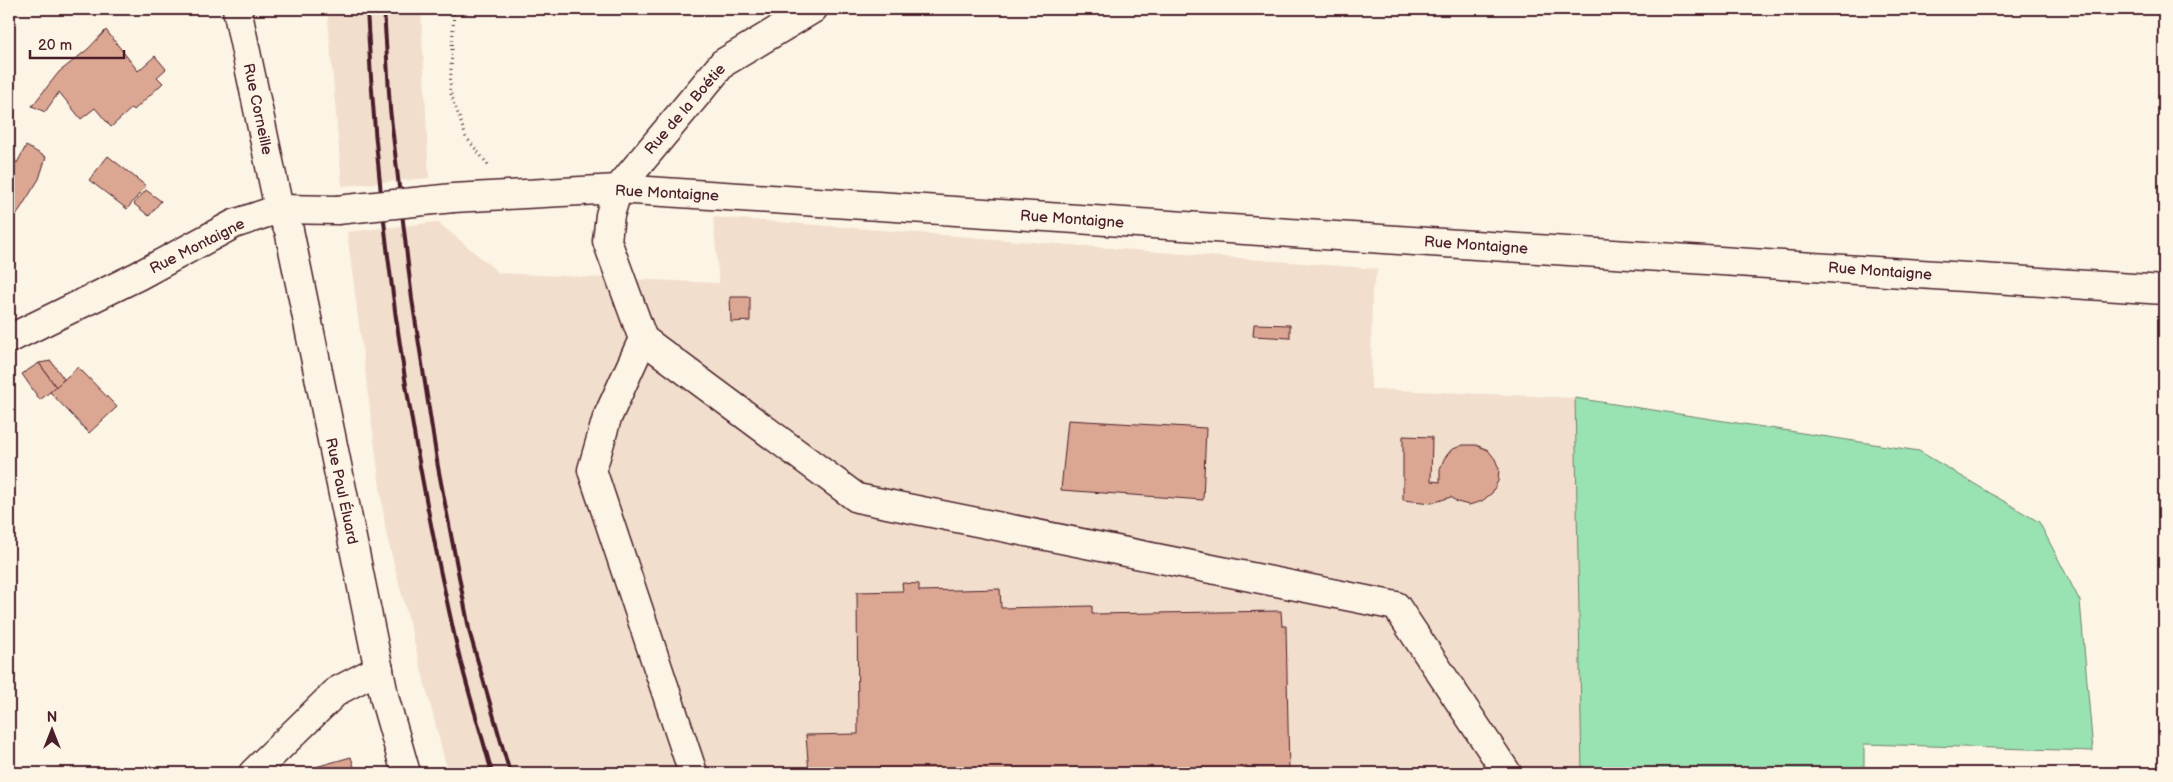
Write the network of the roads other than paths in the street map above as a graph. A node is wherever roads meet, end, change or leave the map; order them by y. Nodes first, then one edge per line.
1 (237, 9) edge
2 (814, 9) edge
3 (618, 189) junction
4 (279, 209) junction
5 (2164, 290) edge
6 (9, 339) edge
7 (643, 339) junction
8 (379, 669) junction
9 (253, 773) edge
10 (406, 773) edge
11 (693, 773) edge
12 (1507, 773) edge

1 - 4 street, Rue Corneille
2 - 3 street, Rue de la Boétie
3 - 4 street, Rue Montaigne, bridge
3 - 5 street, Rue Montaigne
3 - 7 street
4 - 6 street, Rue Montaigne
4 - 8 street, Rue Paul Éluard
7 - 11 street
7 - 12 street
8 - 9 street
8 - 10 street, Rue Paul Éluard

